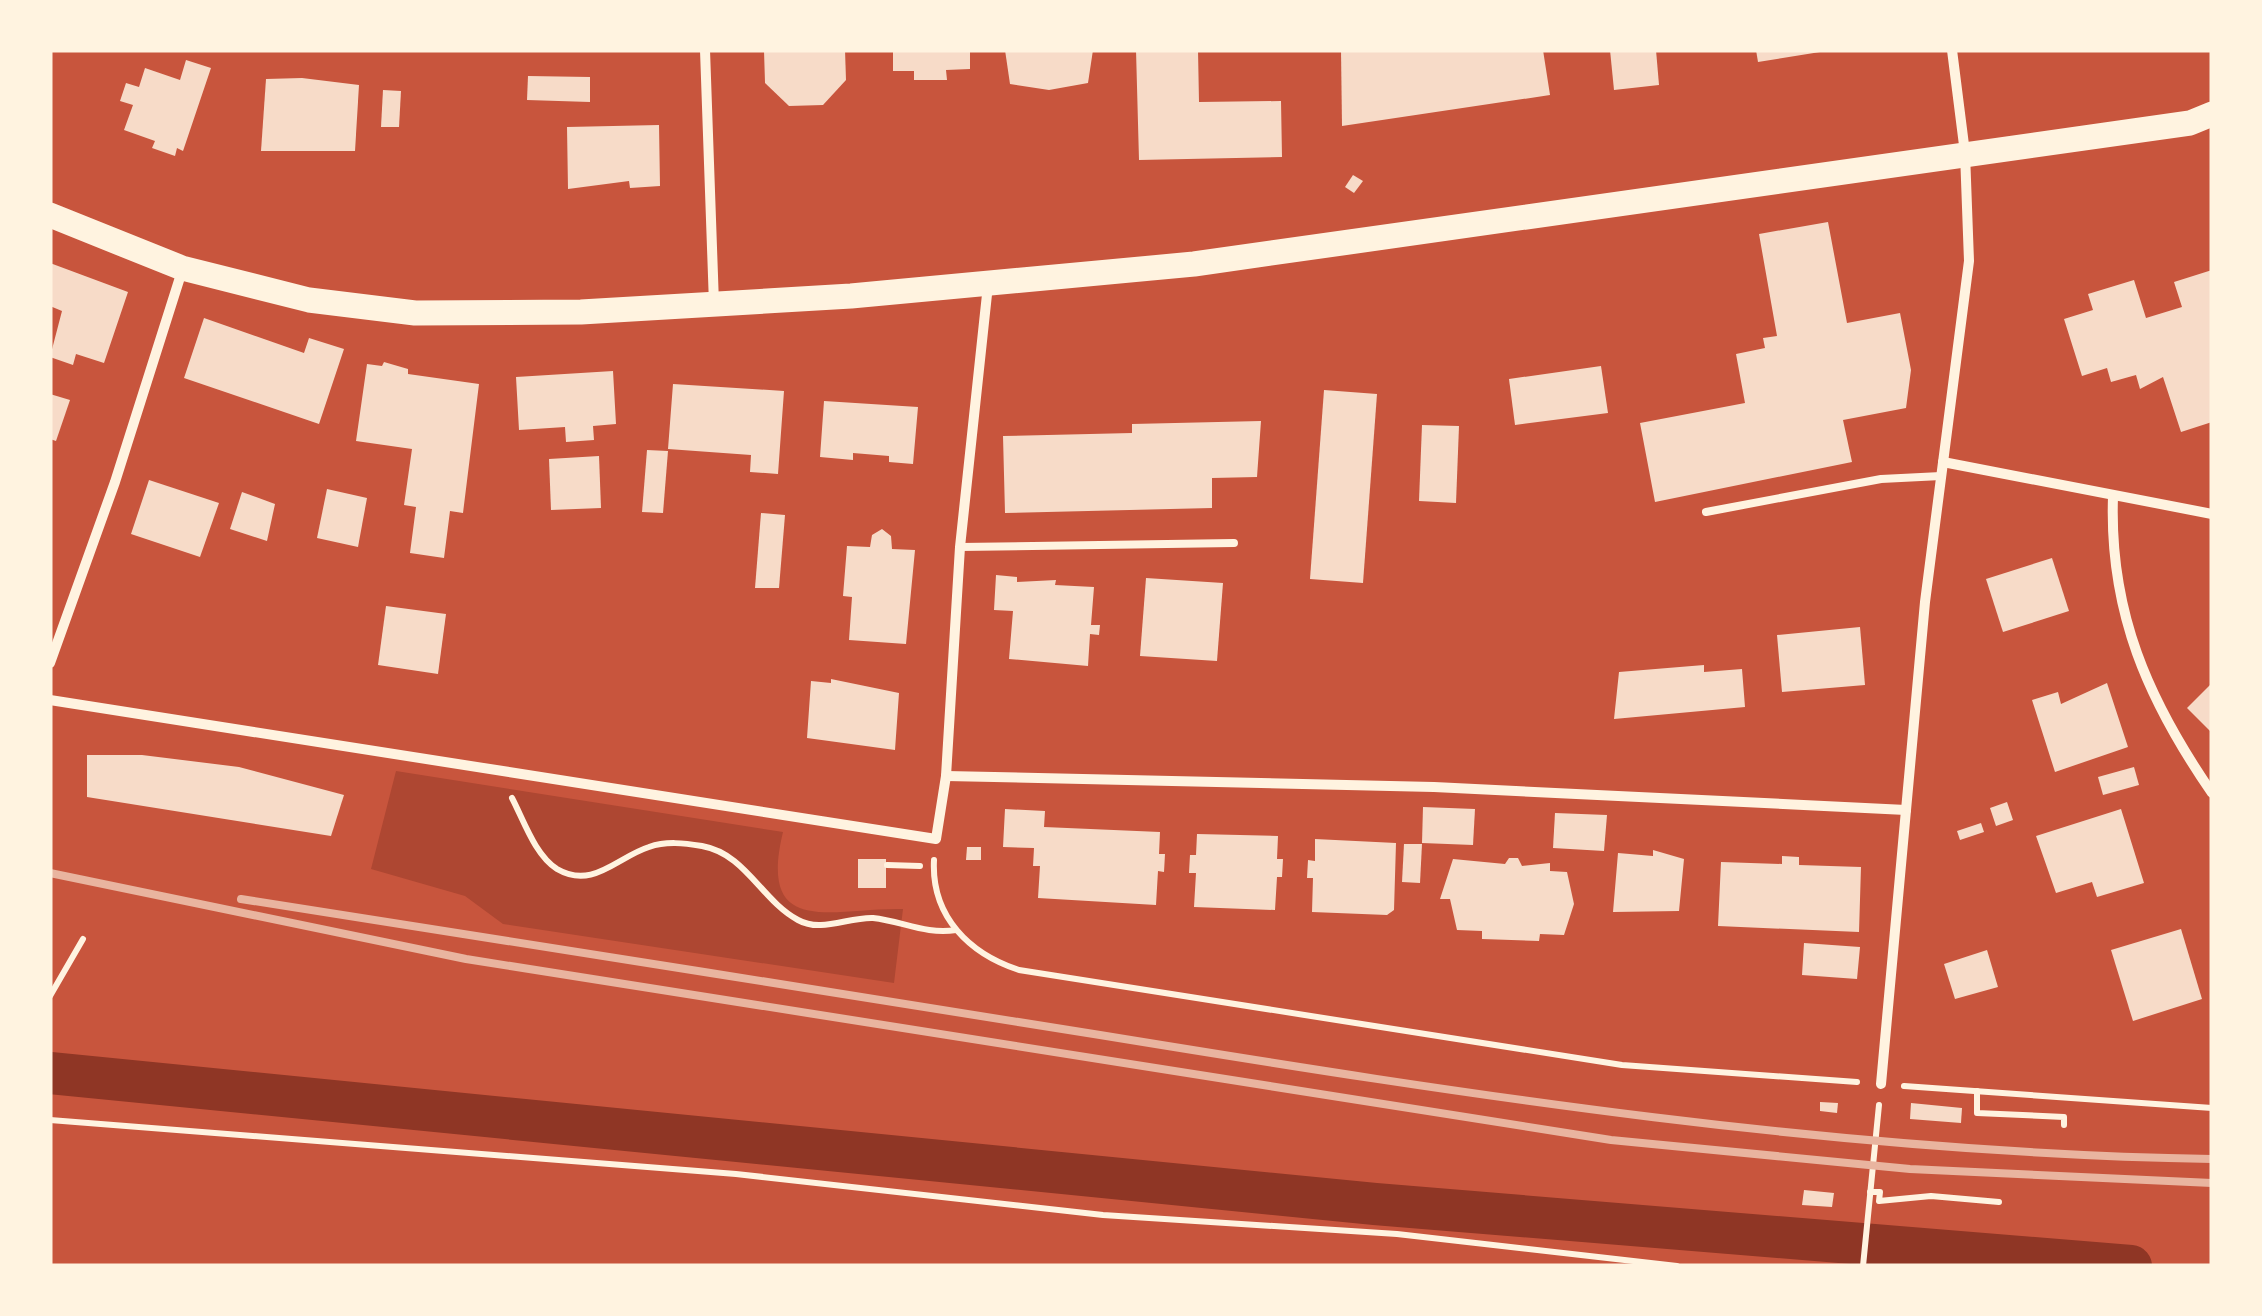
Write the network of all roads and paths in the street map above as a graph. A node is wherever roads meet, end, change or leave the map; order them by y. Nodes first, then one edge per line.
1 (705, 50) edge
2 (1952, 50) edge
3 (2205, 121) edge
4 (1965, 152) junction
5 (50, 215) edge
6 (182, 268) junction
7 (988, 285) junction
8 (714, 304) junction
9 (1943, 462) junction
10 (1941, 476) junction
11 (2113, 497) junction
12 (1706, 512) dead end
13 (2212, 514) edge
14 (1234, 544) dead end
15 (960, 547) junction
16 (50, 664) edge
17 (50, 700) edge
18 (498, 768) junction
19 (946, 776) junction
20 (2212, 793) edge
21 (1906, 810) junction
22 (936, 839) junction
23 (886, 865) dead end
24 (934, 866) junction
25 (956, 930) junction
26 (83, 939) dead end
27 (50, 996) edge
28 (1881, 1084) junction
29 (1978, 1092) junction
30 (2212, 1108) edge
31 (50, 1120) edge
32 (2064, 1126) dead end
33 (1870, 1192) junction
34 (1999, 1202) dead end
35 (1677, 1266) edge
36 (1862, 1266) edge

1 - 8 street
2 - 4 street
3 - 4 main road
4 - 7 main road
4 - 9 street
5 - 6 main road
6 - 8 main road
6 - 16 street
7 - 8 main road
7 - 15 street
9 - 10 street
9 - 11 street
10 - 12 lane
10 - 21 street
11 - 13 street
11 - 20 street
14 - 15 lane
15 - 19 street
17 - 18 street
18 - 22 street
18 - 25 path
19 - 21 street
19 - 22 street
21 - 28 street
22 - 24 path
23 - 24 path
24 - 25 path
25 - 28 path
26 - 27 path
28 - 29 path
28 - 33 path
29 - 30 path
29 - 32 path
31 - 35 path
33 - 34 path
33 - 36 path

